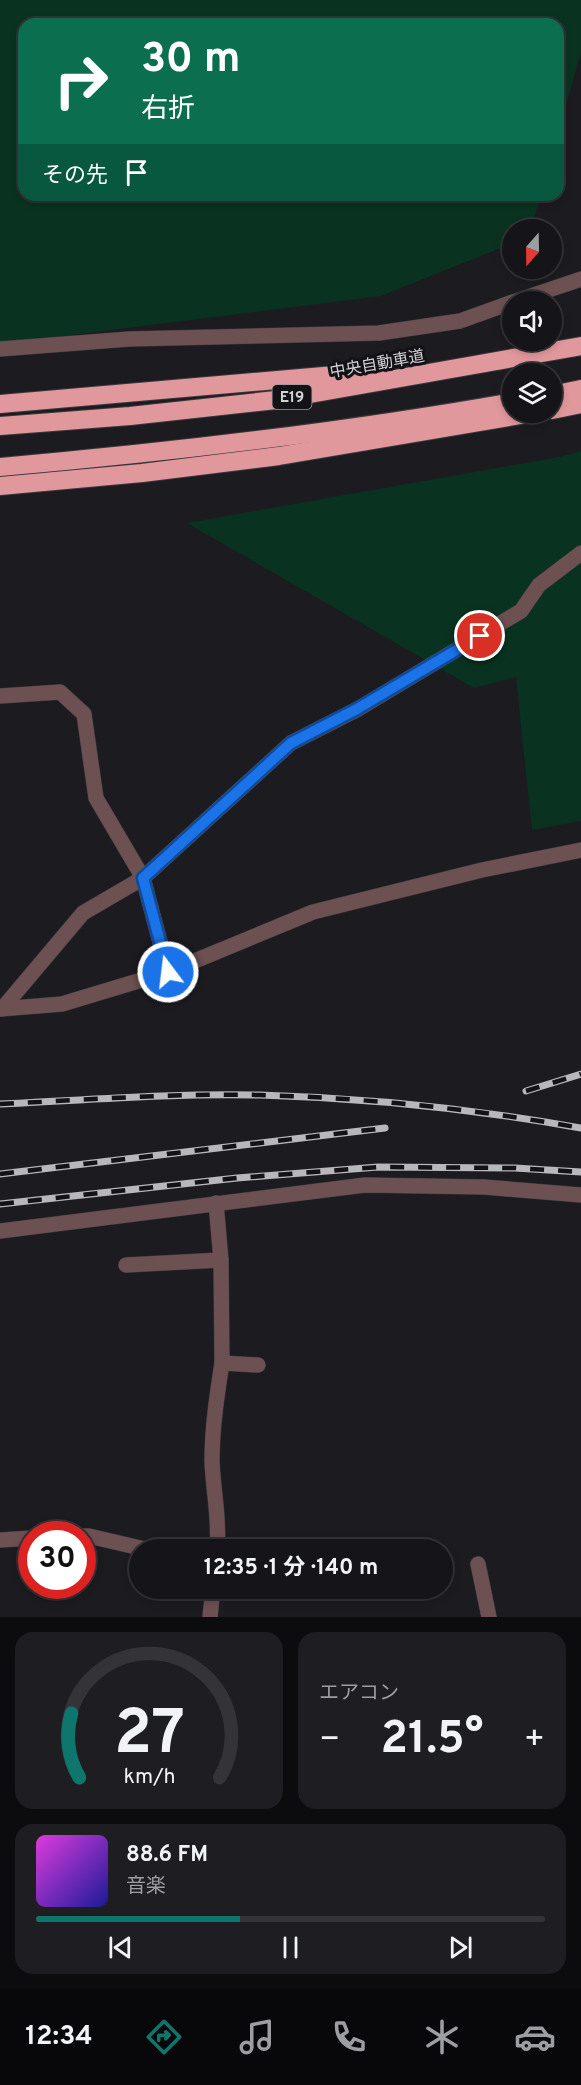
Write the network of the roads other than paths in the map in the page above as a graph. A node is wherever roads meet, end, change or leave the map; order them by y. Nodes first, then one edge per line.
1 (581, 279) edge
2 (546, 291) edge
3 (502, 306) edge
4 (581, 346) edge
5 (0, 349) edge
6 (507, 360) junction
7 (581, 389) edge
8 (562, 393) edge
9 (0, 404) edge
10 (502, 404) edge
11 (581, 404) edge
12 (562, 408) edge
13 (502, 418) edge
14 (0, 426) edge
15 (0, 467) edge
16 (0, 486) edge
17 (581, 553) edge
18 (0, 696) edge
19 (581, 850) edge
20 (143, 878) junction
21 (168, 972) junction
22 (1, 1009) edge
23 (581, 1195) edge
24 (216, 1203) junction
25 (0, 1231) edge
26 (221, 1260) junction
27 (126, 1265) dead end
28 (222, 1363) junction
29 (258, 1365) dead end
30 (96, 1538) edge
31 (18, 1539) edge
32 (218, 1539) edge
33 (0, 1540) edge
34 (129, 1545) edge
35 (478, 1564) dead end
36 (212, 1599) edge
37 (210, 1617) edge
38 (489, 1617) edge

1 - 2 street
3 - 5 street
4 - 6 highway, 中央自動車道 / E19
6 - 9 highway
6 - 14 highway, 中央自動車道 / E19
7 - 8 highway
10 - 15 highway, E19
11 - 12 highway
13 - 16 highway
17 - 20 street
18 - 20 street
19 - 21 street
20 - 21 street
20 - 22 street
21 - 22 street
23 - 24 street
24 - 25 street
24 - 26 street
26 - 27 street
26 - 28 street
28 - 29 street
28 - 32 street
30 - 34 street
31 - 33 street
35 - 38 street
36 - 37 street

